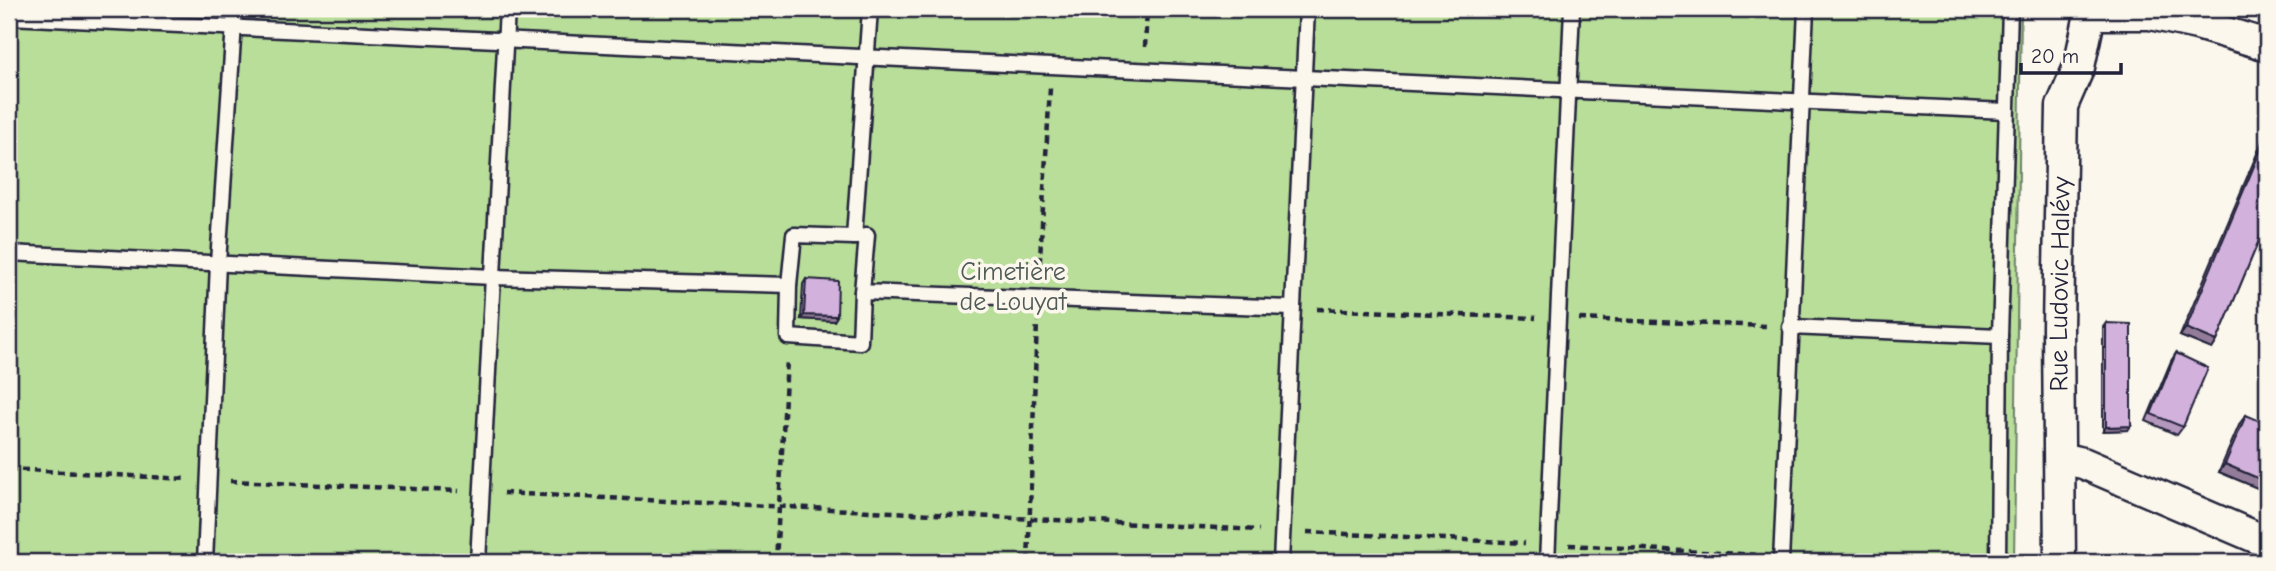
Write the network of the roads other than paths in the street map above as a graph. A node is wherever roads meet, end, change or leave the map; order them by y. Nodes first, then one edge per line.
1 (235, 9) edge
2 (507, 9) edge
3 (870, 9) edge
4 (1307, 9) edge
5 (1572, 9) edge
6 (1806, 9) edge
7 (2010, 9) edge
8 (2089, 11) edge
9 (9, 17) edge
10 (234, 27) junction
11 (505, 39) junction
12 (2267, 45) edge
13 (868, 57) junction
14 (1303, 77) junction
15 (1569, 90) junction
16 (1801, 101) junction
17 (2006, 111) junction
18 (854, 237) junction
19 (9, 253) edge
20 (219, 263) junction
21 (493, 277) junction
22 (789, 285) junction
23 (862, 292) junction
24 (1292, 308) junction
25 (1790, 327) junction
26 (2000, 336) junction
27 (2060, 458) junction
28 (2267, 542) edge
29 (1781, 559) edge
30 (205, 562) edge
31 (478, 562) edge
32 (1282, 562) edge
33 (1547, 562) edge
34 (1997, 562) edge
35 (2060, 562) edge

1 - 10 lane
2 - 11 lane
3 - 13 lane
4 - 14 lane
5 - 15 lane
6 - 16 lane
7 - 17 lane
8 - 12 street
8 - 27 street, Rue Ludovic Halévy
9 - 10 lane
10 - 11 lane
10 - 20 lane
11 - 13 lane
11 - 21 lane
13 - 14 lane
13 - 18 lane
14 - 15 lane
14 - 24 lane
15 - 16 lane
15 - 33 lane
16 - 17 lane
16 - 25 lane
17 - 26 lane
18 - 22 lane
18 - 23 lane
19 - 20 lane
20 - 21 lane
20 - 30 lane
21 - 22 lane
21 - 31 lane
22 - 23 lane
23 - 24 lane
24 - 32 lane
25 - 26 lane
25 - 29 lane
26 - 34 lane
27 - 28 street
27 - 35 street, Rue Ludovic Halévy

